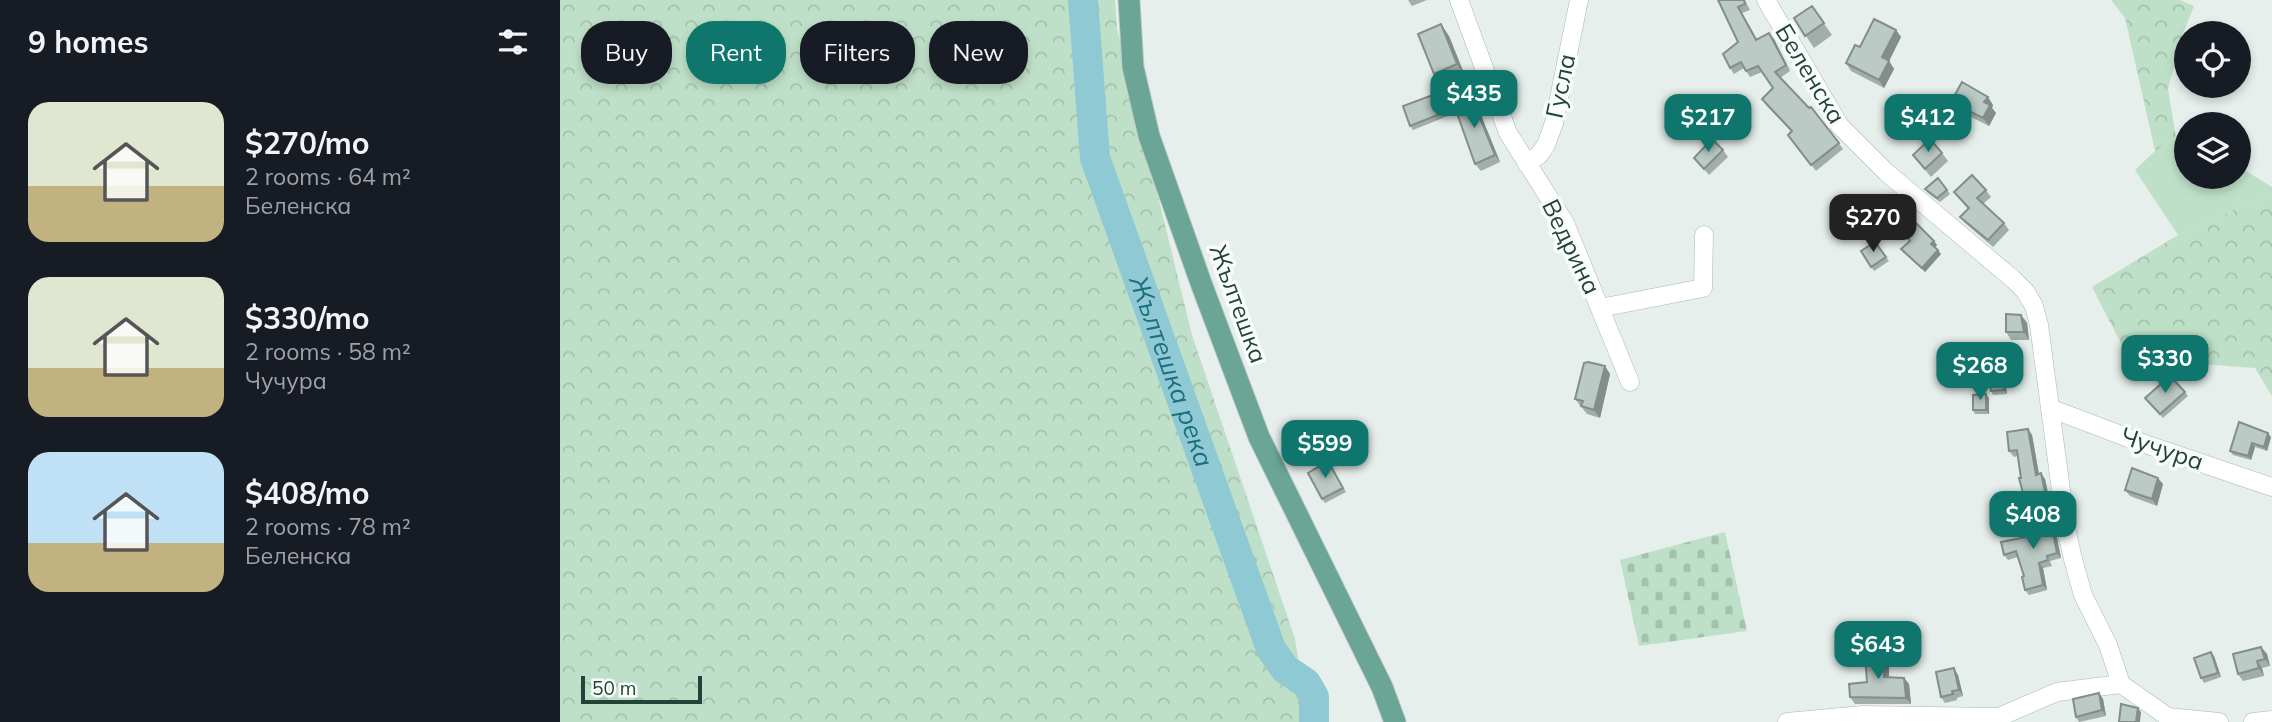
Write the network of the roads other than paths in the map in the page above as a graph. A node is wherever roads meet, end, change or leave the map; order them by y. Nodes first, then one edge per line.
1 (1129, 0) edge
2 (1459, 0) edge
3 (1578, 0) edge
4 (1766, 0) edge
5 (1527, 164) junction
6 (1704, 235) dead end
7 (1600, 309) junction
8 (1630, 382) dead end
9 (2052, 409) junction
10 (2272, 487) edge
11 (2121, 684) junction
12 (2272, 720) edge
13 (1395, 722) edge
14 (1787, 722) edge
15 (2218, 722) edge
16 (2253, 722) edge

1 - 13 main road, Жълтешка
2 - 5 street, Ведрина
3 - 5 street, Гусла
4 - 9 street, Беленска
5 - 7 street, Ведрина
6 - 7 street
7 - 8 street, Ведрина
9 - 10 street, Чучура
9 - 11 street, Беленска
11 - 14 street
11 - 15 street
12 - 16 street

